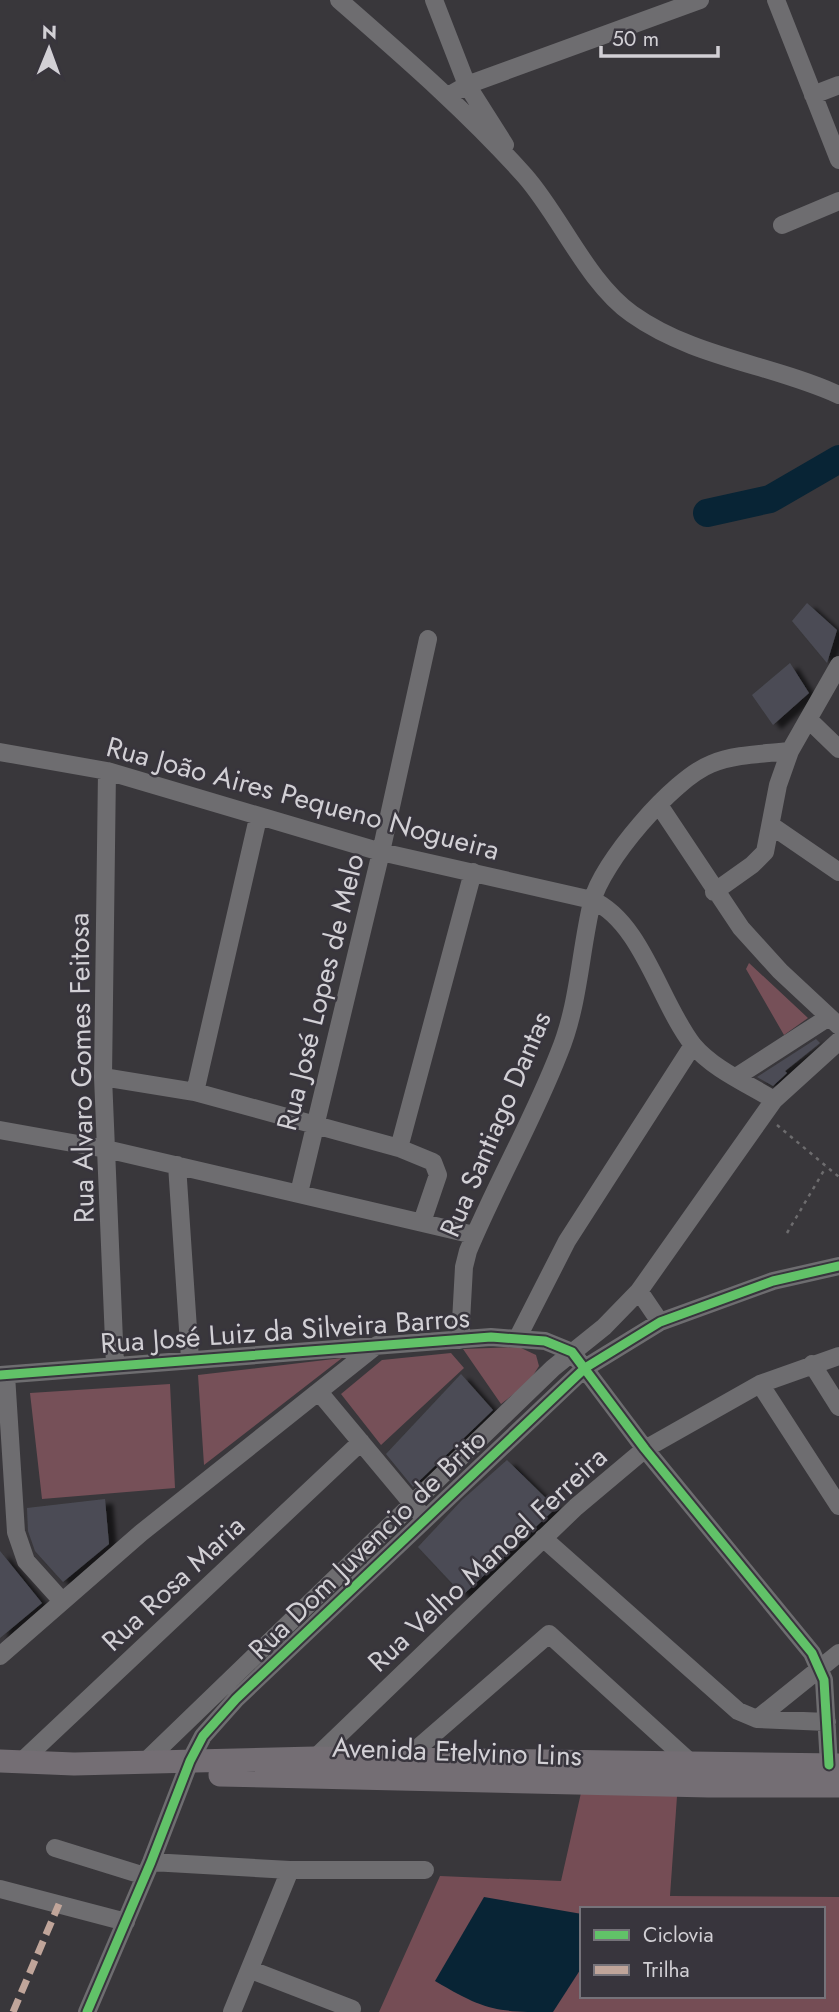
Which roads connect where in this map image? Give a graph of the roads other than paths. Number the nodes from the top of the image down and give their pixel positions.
1 (339, 0) edge
2 (434, 0) edge
3 (700, 0) edge
4 (776, 0) edge
5 (467, 85) junction
6 (839, 85) edge
7 (814, 95) junction
8 (448, 96) junction
9 (839, 160) edge
10 (526, 177) junction
11 (839, 201) edge
12 (782, 225) dead end
13 (839, 395) edge
14 (428, 639) dead end
15 (839, 665) edge
16 (809, 720) junction
17 (839, 749) edge
18 (790, 751) junction
19 (0, 752) edge
20 (107, 771) junction
21 (659, 804) junction
22 (258, 818) junction
23 (772, 826) junction
24 (381, 852) junction
25 (473, 872) junction
26 (839, 872) edge
27 (714, 891) junction
28 (592, 900) junction
29 (834, 1022) edge
30 (839, 1041) edge
31 (693, 1045) junction
32 (103, 1077) junction
33 (736, 1077) junction
34 (195, 1092) junction
35 (769, 1107) junction
36 (314, 1124) junction
37 (0, 1130) edge
38 (399, 1148) junction
39 (106, 1149) junction
40 (177, 1165) junction
41 (299, 1193) junction
42 (422, 1222) junction
43 (474, 1235) junction
44 (839, 1266) edge
45 (639, 1291) junction
46 (660, 1322) junction
47 (518, 1337) junction
48 (460, 1339) junction
49 (377, 1345) junction
50 (572, 1352) junction
51 (839, 1356) edge
52 (190, 1359) junction
53 (114, 1364) junction
54 (812, 1364) junction
55 (585, 1367) junction
56 (3, 1375) edge
57 (760, 1384) junction
58 (319, 1392) junction
59 (839, 1407) edge
60 (361, 1442) junction
61 (645, 1449) junction
62 (412, 1504) junction
63 (839, 1506) edge
64 (426, 1520) junction
65 (543, 1538) junction
66 (62, 1601) junction
67 (839, 1653) edge
68 (0, 1656) edge
69 (820, 1666) junction
70 (757, 1719) junction
71 (827, 1722) junction
72 (146, 1760) junction
73 (404, 1760) junction
74 (11, 1761) edge
75 (691, 1763) junction
76 (74, 1764) junction
77 (834, 1765) edge
78 (312, 1767) junction
79 (187, 1768) junction
80 (611, 1773) junction
81 (839, 1786) edge
82 (55, 1848) dead end
83 (148, 1869) junction
84 (290, 1870) junction
85 (425, 1870) dead end
86 (0, 1889) edge
87 (125, 1922) junction
88 (251, 1970) junction
89 (352, 2008) dead end
90 (87, 2012) edge
91 (232, 2012) edge

1 - 8 street
2 - 5 street
3 - 5 street
4 - 7 street
5 - 8 street
5 - 10 street
6 - 7 street
7 - 9 street
8 - 10 street
10 - 13 street
11 - 12 street
14 - 24 street, Rua José Lopes de Melo
15 - 16 street
16 - 17 street
16 - 18 street
18 - 21 street, Rua Santiago Dantas
18 - 23 street
19 - 20 street, Rua João Aires Pequeno Nogueira
20 - 22 street, Rua João Aires Pequeno Nogueira
20 - 32 street, Rua Alvaro Gomes Feitosa
21 - 27 street
21 - 28 street, Rua Santiago Dantas
22 - 24 street, Rua João Aires Pequeno Nogueira
22 - 34 street
23 - 26 street
23 - 27 street
24 - 25 street, Rua João Aires Pequeno Nogueira
24 - 36 street, Rua José Lopes de Melo
25 - 28 street, Rua João Aires Pequeno Nogueira
25 - 38 street
27 - 29 street
28 - 31 street
28 - 43 street, Rua Santiago Dantas
29 - 33 street
30 - 35 street, Rua Dom Juvencio de Brito
31 - 33 street
31 - 47 street
32 - 34 street
32 - 39 street, Rua Alvaro Gomes Feitosa
33 - 35 street
34 - 36 street
35 - 45 street, Rua Dom Juvencio de Brito
36 - 38 street
36 - 41 street, Rua José Lopes de Melo
37 - 39 street
38 - 42 street
39 - 40 street
39 - 53 street, Rua Alvaro Gomes Feitosa
40 - 41 street
40 - 52 street
41 - 42 street
42 - 43 street
43 - 48 street, Rua Santiago Dantas
44 - 46 street, Rua Dom Juvencio de Brito
45 - 46 street
45 - 50 street, Rua Dom Juvencio de Brito
46 - 55 street, Rua Dom Juvencio de Brito
47 - 48 street, Rua José Luiz da Silveira Barros
47 - 50 street, Rua José Luiz da Silveira Barros
48 - 49 street, Rua José Luiz da Silveira Barros
49 - 52 street, Rua José Luiz da Silveira Barros
49 - 58 street
50 - 55 street
50 - 62 street, Rua Dom Juvencio de Brito
51 - 54 street, Rua Velho Manoel Ferreira
52 - 53 street, Rua José Luiz da Silveira Barros
53 - 56 street, Rua José Luiz da Silveira Barros
54 - 57 street, Rua Velho Manoel Ferreira
54 - 59 street
55 - 61 street
55 - 64 street, Rua Dom Juvencio de Brito
56 - 66 street
57 - 61 street, Rua Velho Manoel Ferreira
57 - 63 street
58 - 60 street
58 - 66 street
60 - 62 street
60 - 74 street, Rua Rosa Maria
61 - 65 street, Rua Velho Manoel Ferreira
61 - 69 street
62 - 64 street
62 - 72 street, Rua Dom Juvencio de Brito
64 - 79 street, Rua Dom Juvencio de Brito
65 - 70 street
65 - 78 street, Rua Velho Manoel Ferreira
66 - 68 street
67 - 69 street
69 - 70 street
69 - 71 street
70 - 71 street
71 - 77 street
72 - 76 main road, Avenida Etelvino Lins
72 - 79 main road, Avenida Etelvino Lins
73 - 75 street
73 - 78 main road, Avenida Etelvino Lins
73 - 80 main road, Avenida Etelvino Lins
74 - 76 main road, Avenida Etelvino Lins
75 - 77 main road, Avenida Etelvino Lins
75 - 80 main road, Avenida Etelvino Lins
76 - 79 main road, Avenida Etelvino Lins
78 - 79 main road, Avenida Etelvino Lins
78 - 80 main road, Avenida Etelvino Lins
79 - 83 street, Rua Dom Juvencio de Brito
80 - 81 main road, Avenida Etelvino Lins
82 - 83 street
83 - 84 street
83 - 87 street, Rua Dom Juvencio de Brito
84 - 85 street
84 - 88 street
86 - 87 street
87 - 90 street, Rua Dom Juvencio de Brito
88 - 89 street
88 - 91 street

